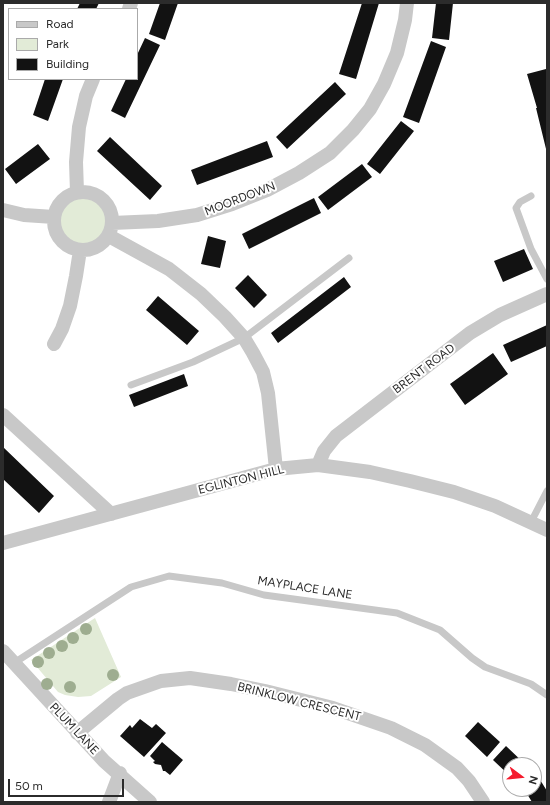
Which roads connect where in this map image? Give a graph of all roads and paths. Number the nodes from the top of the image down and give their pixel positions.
1 (408, 3) edge
2 (93, 80) edge
3 (77, 192) junction
4 (531, 196) dead end
5 (3, 210) edge
6 (54, 217) junction
7 (110, 230) junction
8 (80, 250) junction
9 (349, 258) dead end
10 (547, 279) edge
11 (547, 294) edge
12 (244, 338) junction
13 (54, 344) dead end
14 (131, 385) dead end
15 (3, 415) edge
16 (318, 465) junction
17 (276, 469) junction
18 (547, 491) edge
19 (111, 514) junction
20 (531, 522) junction
21 (547, 530) edge
22 (3, 543) edge
23 (3, 651) edge
24 (14, 663) junction
25 (547, 695) edge
26 (78, 733) junction
27 (120, 773) junction
28 (109, 802) edge
29 (150, 802) edge
30 (483, 802) edge

1 - 7 street, MOORDOWN
2 - 3 street
3 - 6 street
3 - 7 street
4 - 10 lane
5 - 6 street
6 - 8 street
7 - 8 street
7 - 12 street
8 - 13 street
9 - 12 lane
11 - 16 street, BRENT ROAD
12 - 14 lane
12 - 17 street
15 - 19 street
16 - 17 street, EGLINTON HILL
16 - 20 street, EGLINTON HILL
17 - 19 street, EGLINTON HILL
18 - 20 lane
19 - 22 street, EGLINTON HILL
20 - 21 street, EGLINTON HILL
23 - 24 street, PLUM LANE
24 - 25 lane, MAYPLACE LANE
24 - 26 street, PLUM LANE
26 - 27 street, PLUM LANE
26 - 30 street, BRINKLOW CRESCENT
27 - 28 street
27 - 29 street, PLUM LANE

